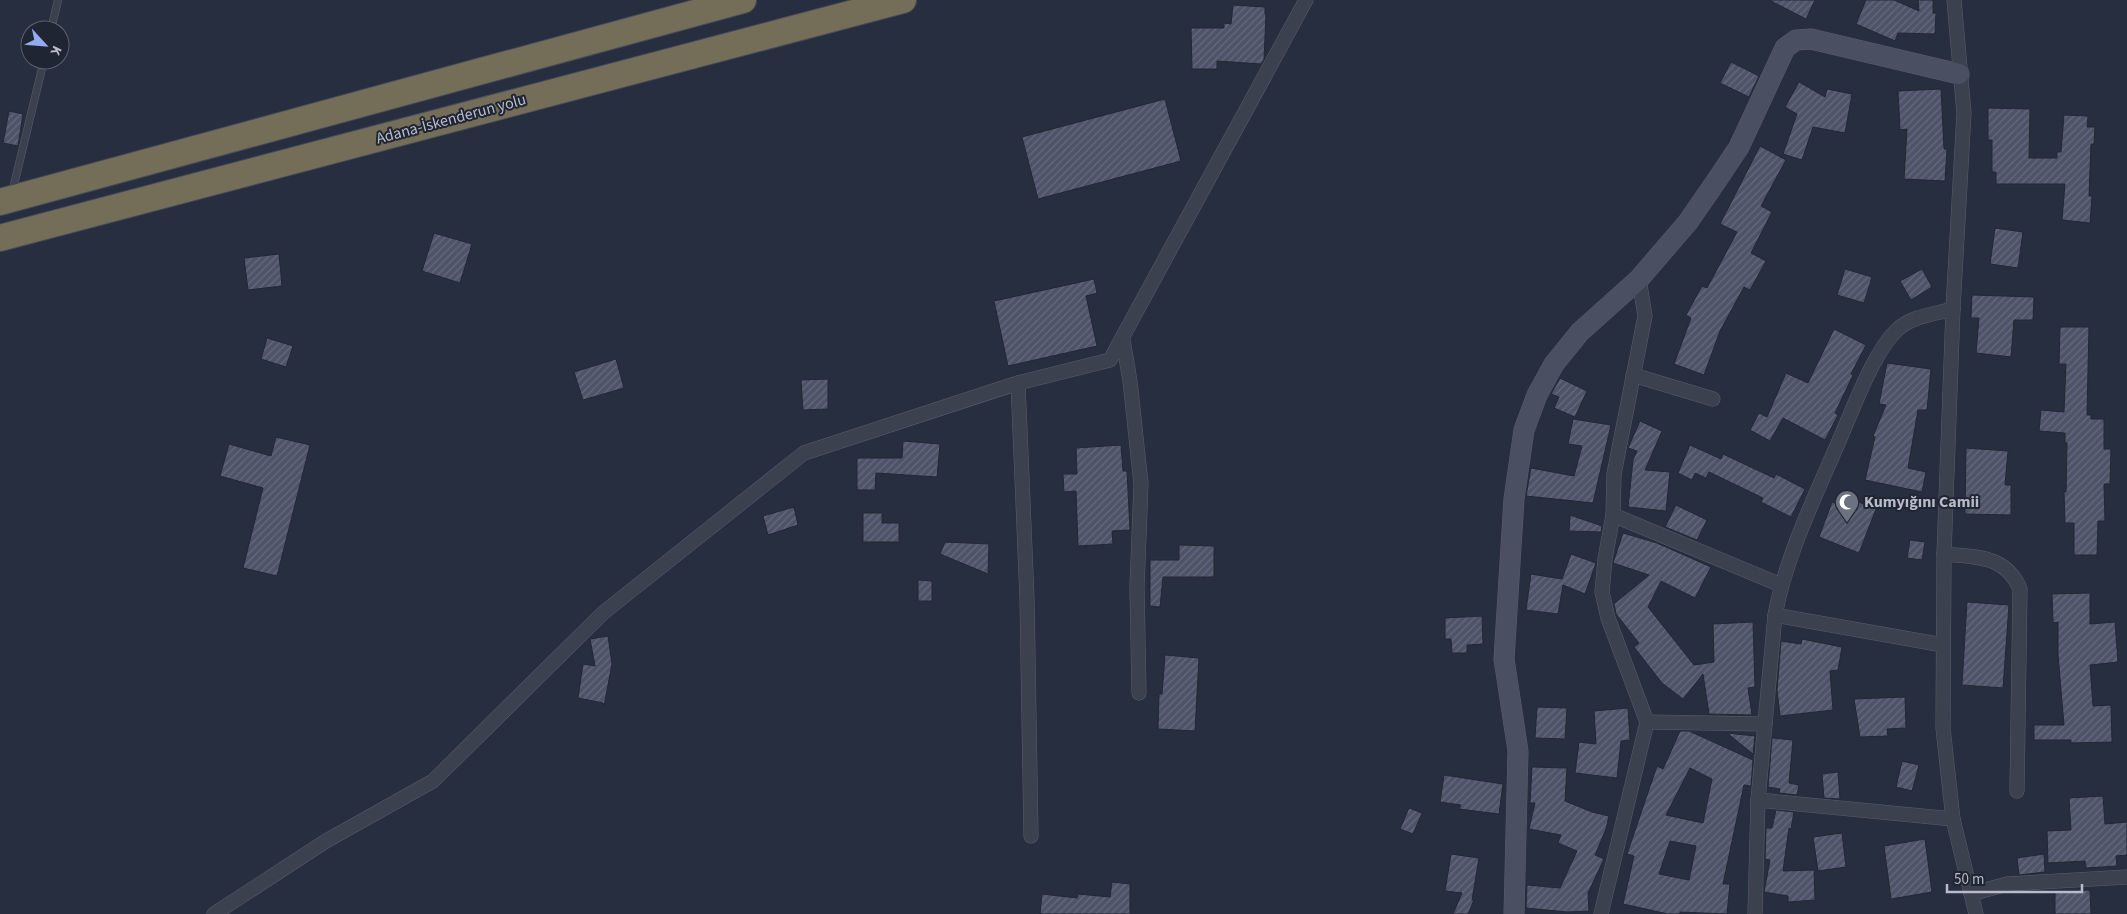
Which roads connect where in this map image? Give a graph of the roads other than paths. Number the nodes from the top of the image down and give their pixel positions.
1 (58, 0) edge
2 (743, 0) edge
3 (903, 0) edge
4 (1306, 0) edge
5 (1954, 0) edge
6 (53, 20) edge
7 (41, 70) edge
8 (1959, 74) junction
9 (6, 200) edge
10 (0, 238) edge
11 (1639, 279) junction
12 (1953, 309) junction
13 (1123, 340) junction
14 (1633, 375) junction
15 (1018, 383) junction
16 (1713, 399) dead end
17 (1613, 514) junction
18 (1944, 554) junction
19 (1781, 585) junction
20 (1775, 615) junction
21 (1943, 645) junction
22 (1139, 694) dead end
23 (1647, 722) junction
24 (1765, 724) junction
25 (2017, 791) dead end
26 (1758, 800) junction
27 (1953, 818) junction
28 (1031, 836) dead end
29 (2127, 877) edge
30 (1971, 894) junction
31 (214, 914) edge
32 (1514, 914) edge
33 (1601, 914) edge
34 (1755, 914) edge
35 (1976, 914) edge

1 - 6 lane
2 - 9 highway
3 - 10 highway, Adana-İskenderun yolu
4 - 13 street
5 - 8 street
7 - 9 lane
8 - 11 street
8 - 12 street
11 - 14 street
11 - 32 street
12 - 18 street
12 - 19 street
13 - 15 street
13 - 22 street
14 - 16 street
14 - 17 street
15 - 28 street
15 - 31 street
17 - 19 street
17 - 23 street
18 - 21 street
18 - 25 street
19 - 20 street
20 - 21 street
20 - 24 street
21 - 27 street
23 - 24 street
23 - 33 street
24 - 26 street
26 - 27 street
26 - 34 street
27 - 30 street
29 - 30 street
30 - 35 street

